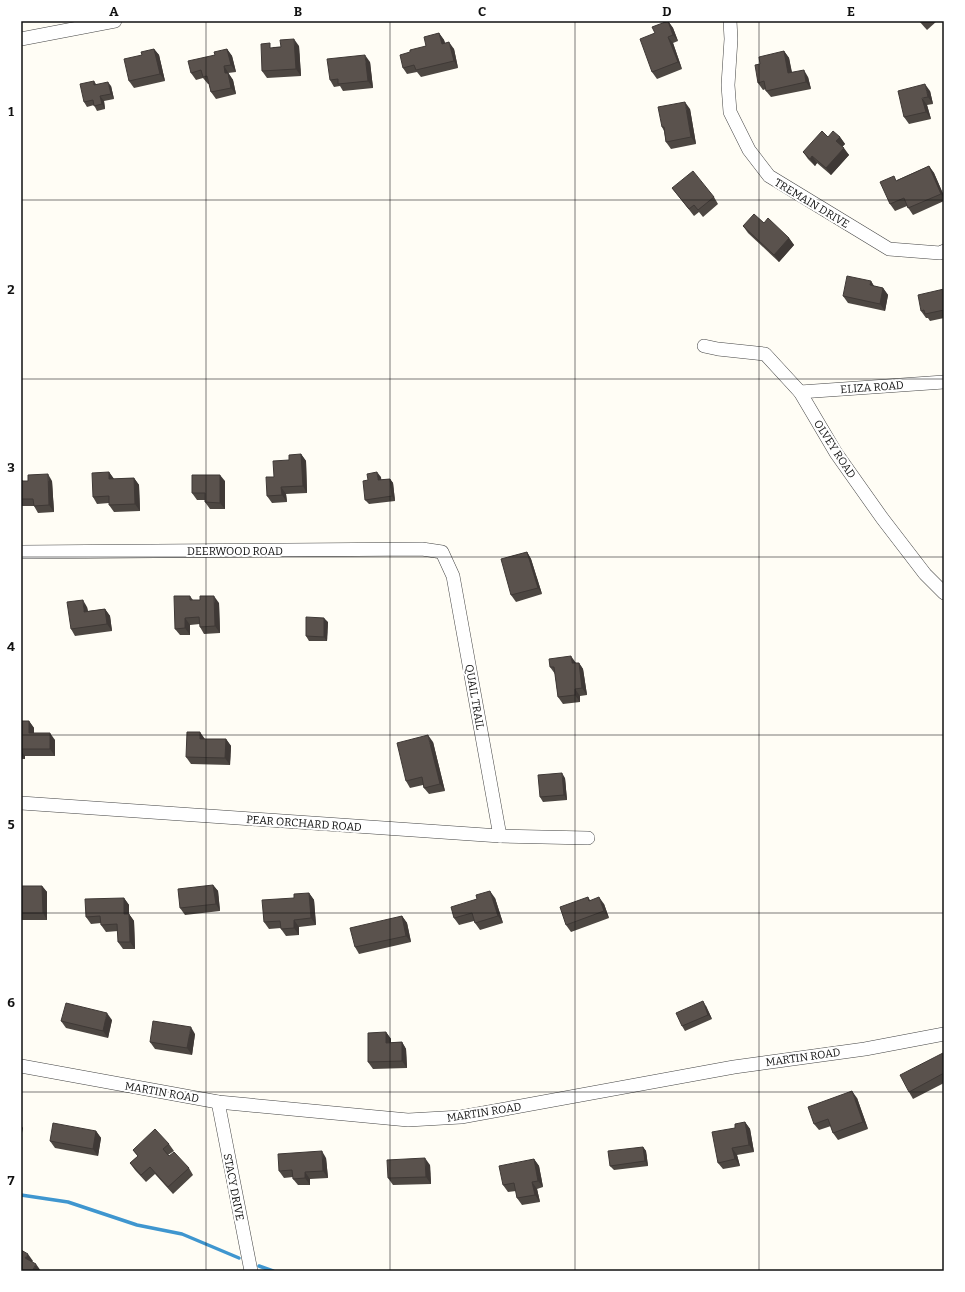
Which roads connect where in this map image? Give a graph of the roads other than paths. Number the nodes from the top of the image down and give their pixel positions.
1 (115, 21) edge
2 (730, 21) edge
3 (63, 26) edge
4 (21, 39) edge
5 (944, 251) edge
6 (704, 346) dead end
7 (944, 382) edge
8 (800, 392) junction
9 (21, 552) edge
10 (445, 558) joint
11 (944, 593) edge
12 (21, 803) edge
13 (500, 836) junction
14 (588, 838) dead end
15 (944, 1034) edge
16 (21, 1066) edge
17 (218, 1102) junction
18 (251, 1271) edge

1 - 3 street
2 - 5 street, TREMAIN DRIVE
3 - 4 street
6 - 8 street, OLVEY ROAD
7 - 8 street, ELIZA ROAD
8 - 11 street, OLVEY ROAD
9 - 10 street, DEERWOOD ROAD
10 - 13 street, QUAIL TRAIL
12 - 13 street, PEAR ORCHARD ROAD
13 - 14 street, PEAR ORCHARD ROAD
15 - 17 street, MARTIN ROAD
16 - 17 street, MARTIN ROAD
17 - 18 street, STACY DRIVE

